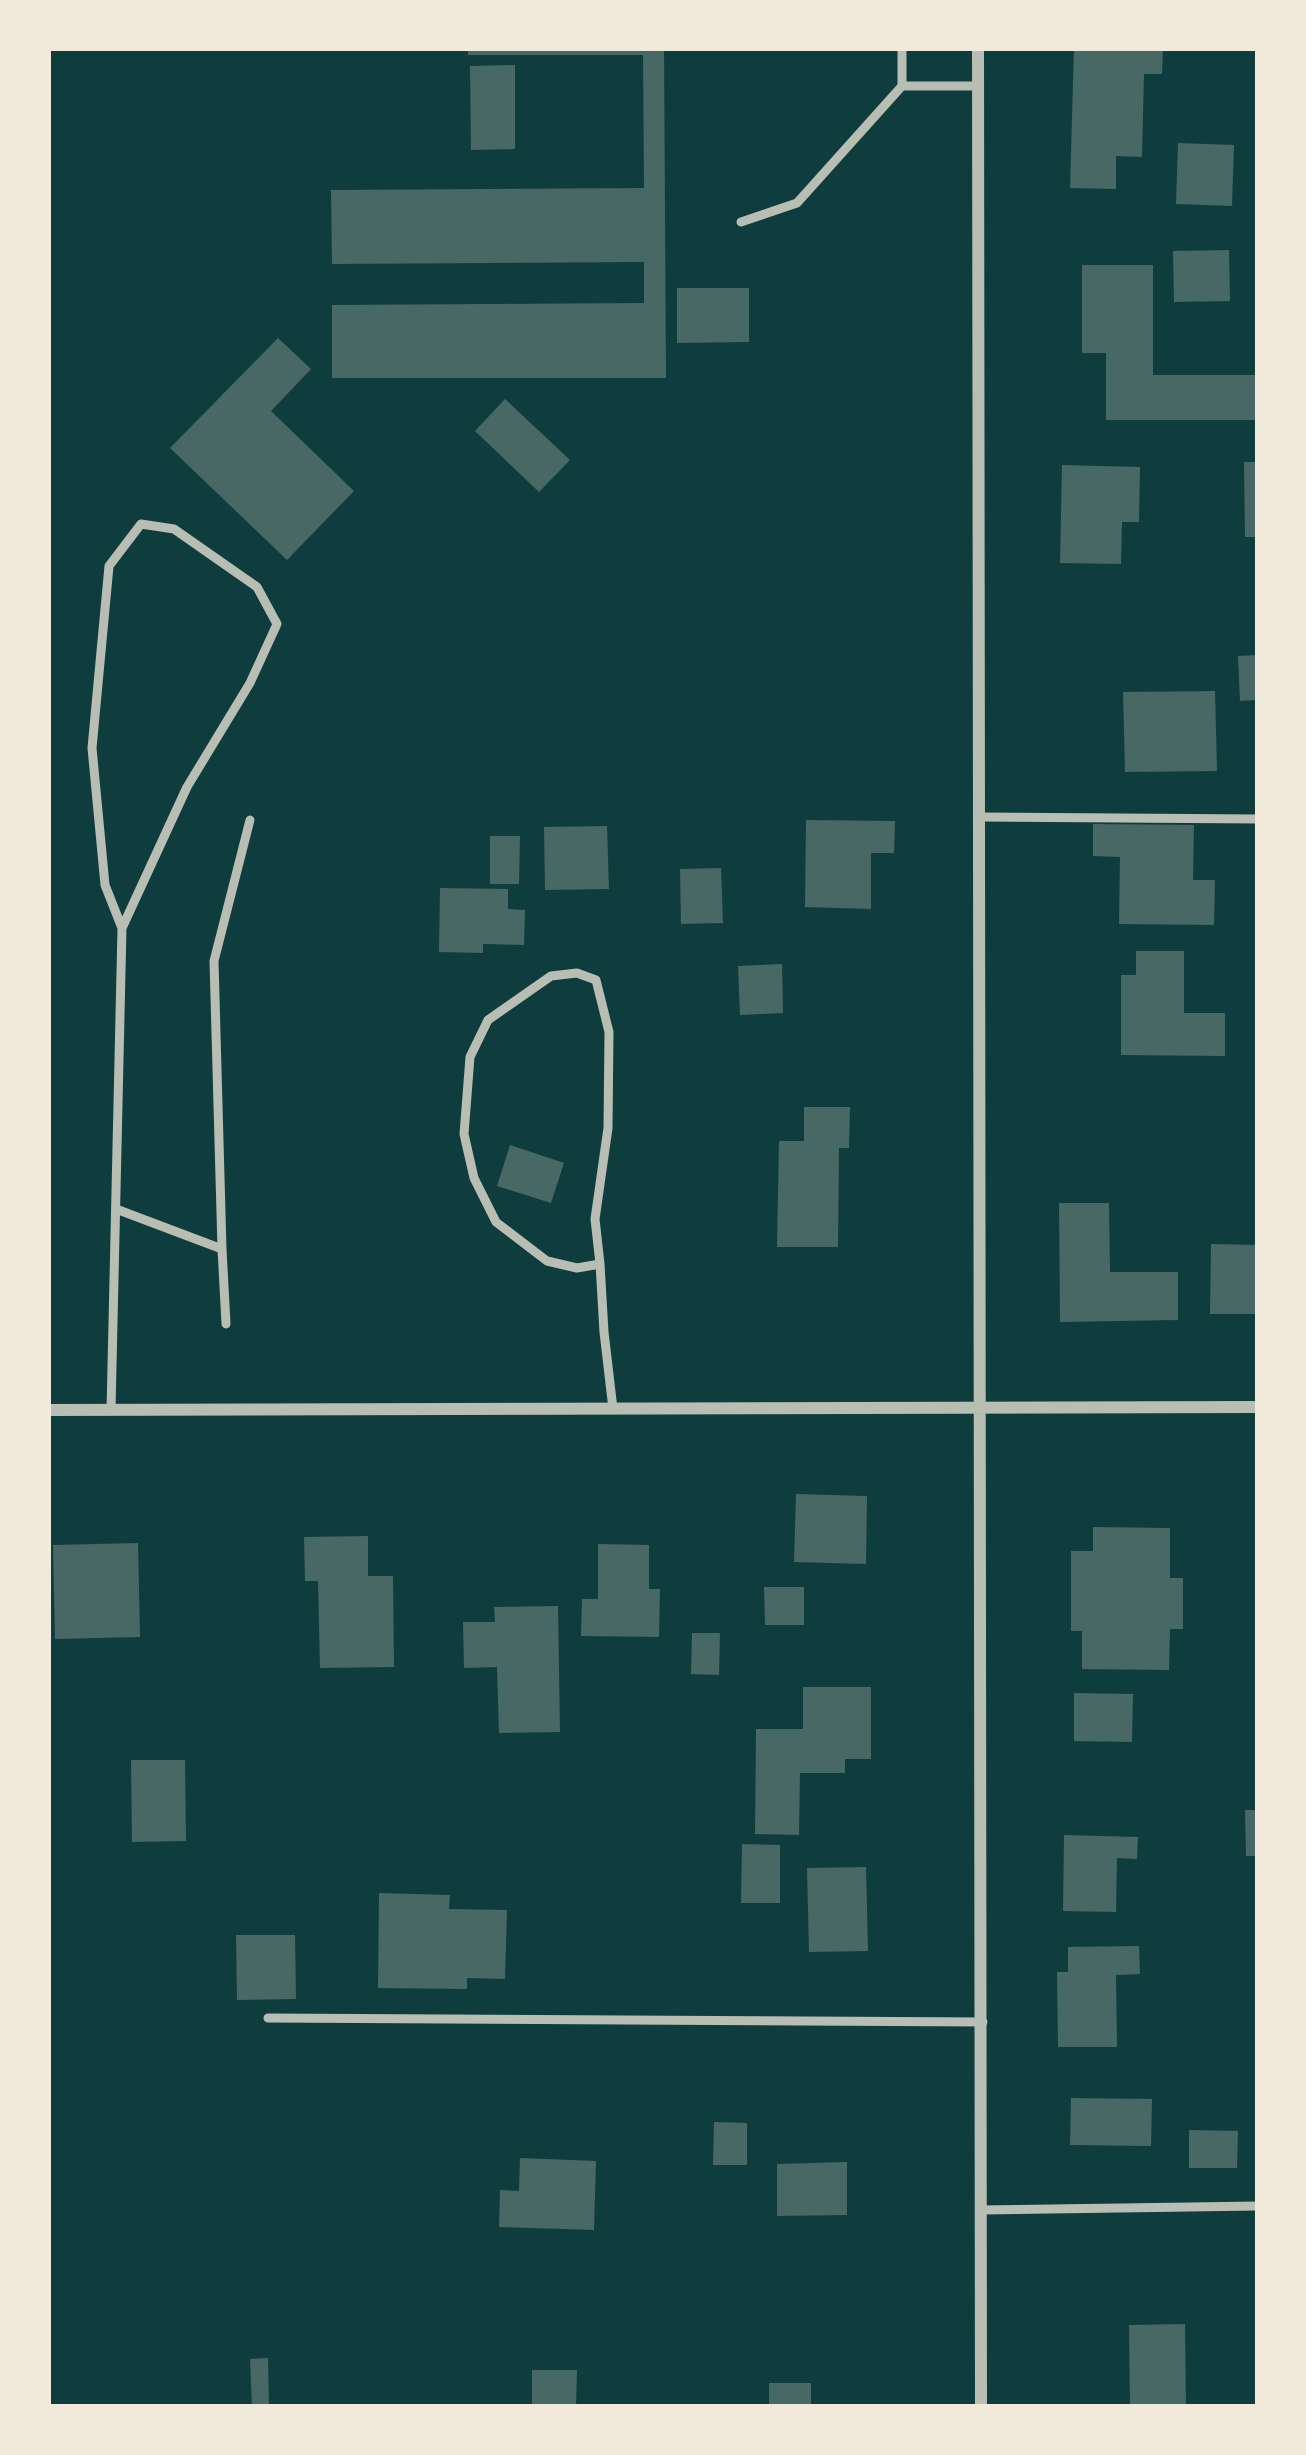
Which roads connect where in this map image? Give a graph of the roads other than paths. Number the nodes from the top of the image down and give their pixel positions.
1 (902, 48) edge
2 (978, 48) edge
3 (902, 86) junction
4 (979, 86) junction
5 (741, 222) dead end
6 (981, 817) junction
7 (1258, 819) edge
8 (250, 820) dead end
9 (122, 928) junction
10 (116, 1209) junction
11 (223, 1249) junction
12 (600, 1264) junction
13 (226, 1324) dead end
14 (984, 1408) junction
15 (1258, 1408) edge
16 (613, 1409) junction
17 (48, 1410) edge
18 (111, 1410) junction
19 (268, 2018) dead end
20 (982, 2022) junction
21 (1258, 2206) edge
22 (982, 2210) junction
23 (981, 2407) edge

1 - 3 lane
2 - 4 street
3 - 4 lane
3 - 5 lane
4 - 6 street
6 - 7 lane
6 - 14 street
8 - 11 lane
9 - 9 lane
9 - 10 lane
10 - 11 lane
10 - 18 lane
11 - 13 lane
12 - 12 lane
12 - 16 lane
14 - 15 street
14 - 16 street
14 - 20 street
16 - 18 street
17 - 18 street
19 - 20 lane
20 - 22 street
21 - 22 lane
22 - 23 street

